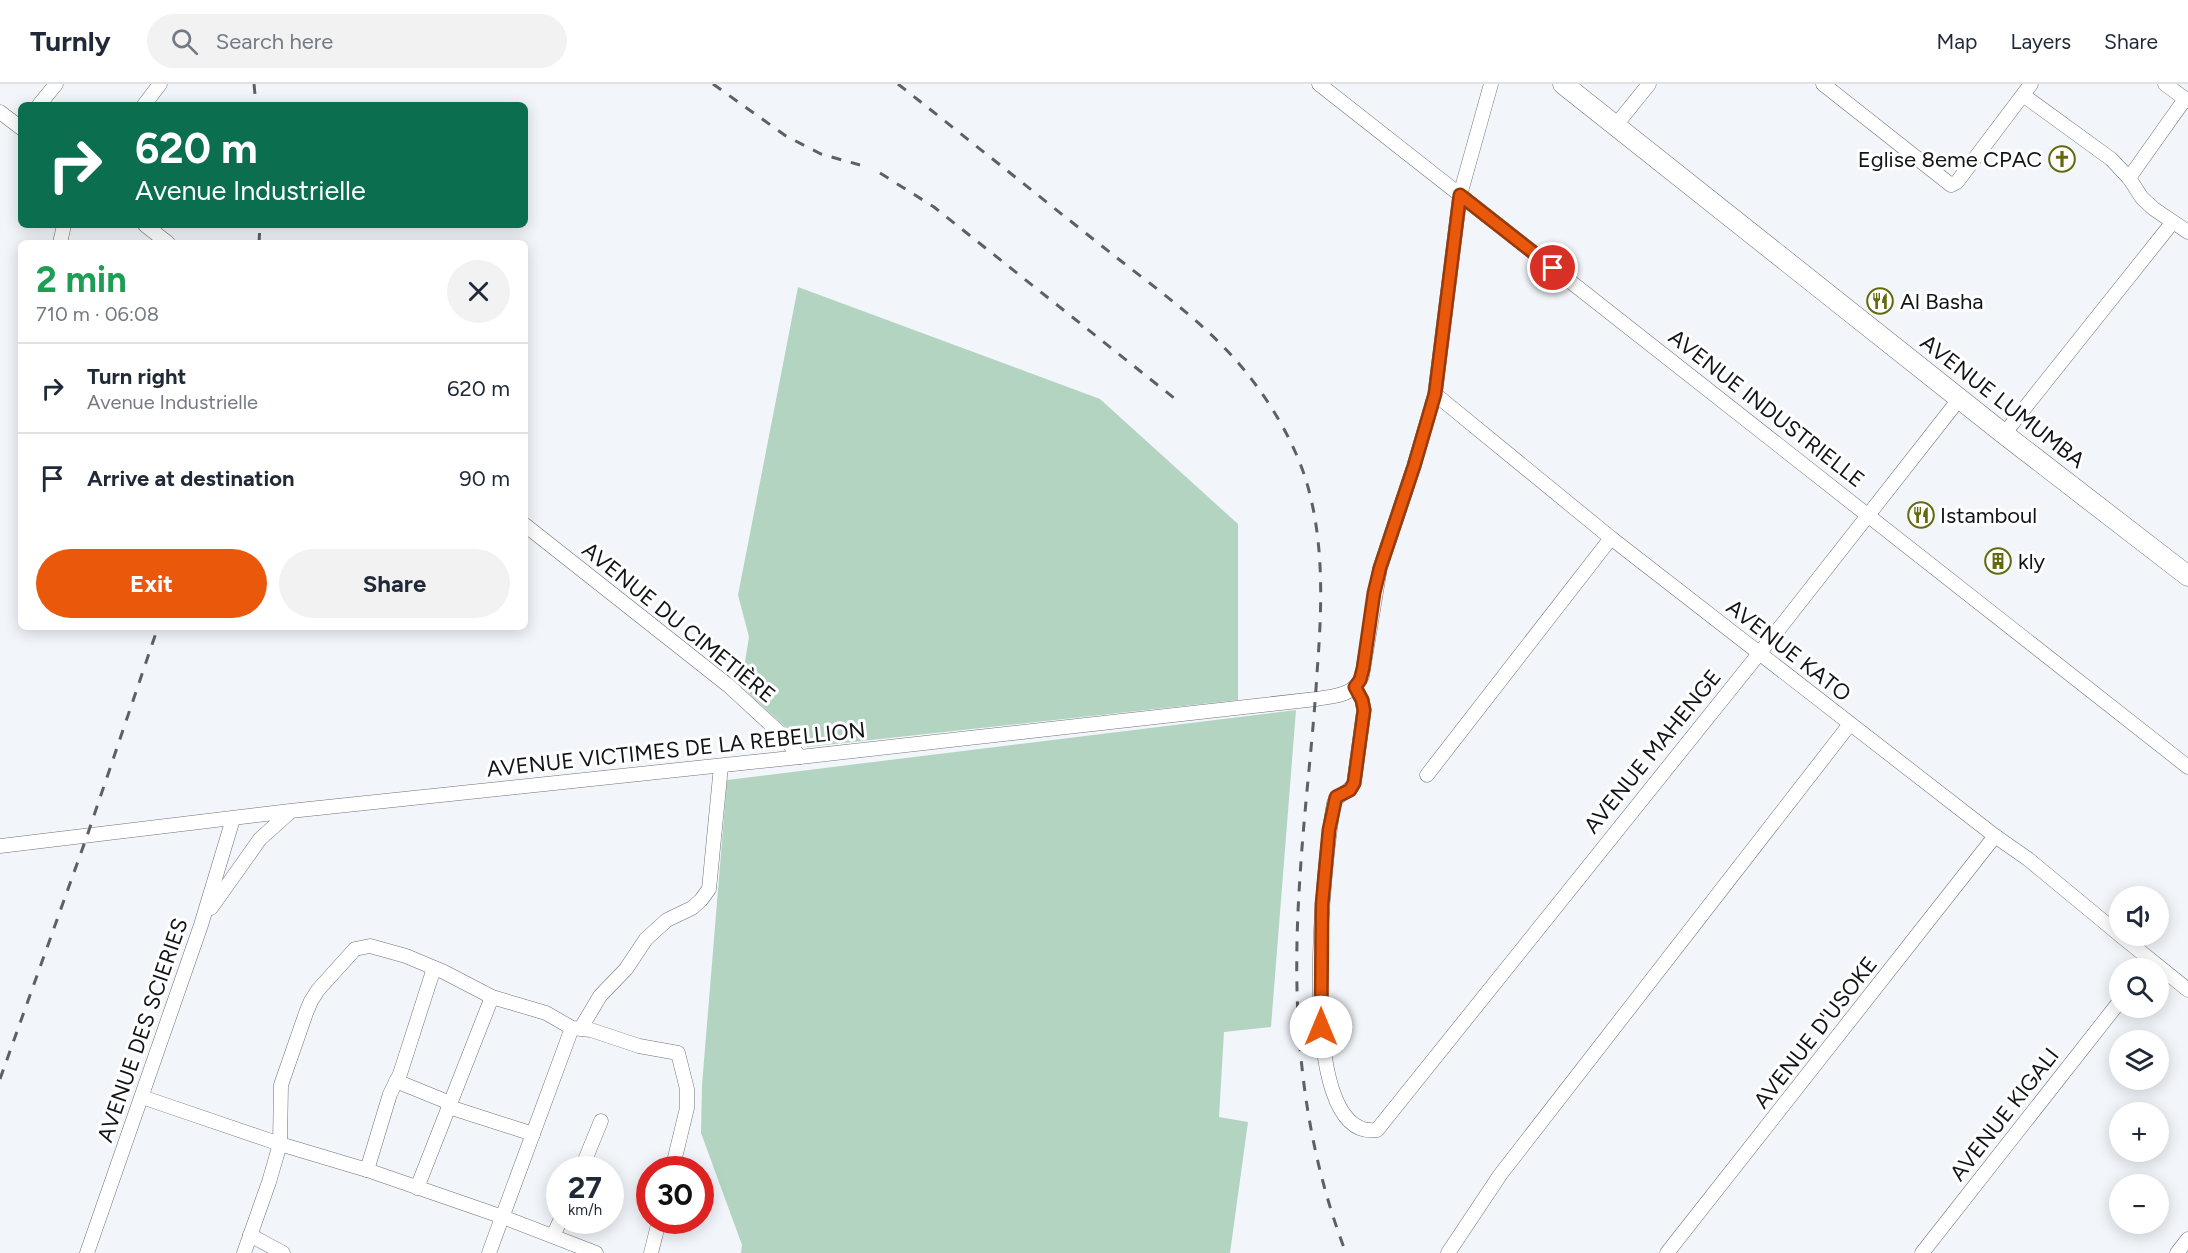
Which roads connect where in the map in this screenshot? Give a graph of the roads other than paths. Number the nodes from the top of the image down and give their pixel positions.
1 (56, 84) edge
2 (160, 84) edge
3 (1319, 84) edge
4 (1491, 84) edge
5 (1563, 84) edge
6 (1649, 84) edge
7 (1823, 84) edge
8 (2165, 84) edge
9 (2027, 89) edge
10 (2187, 100) edge
11 (41, 102) edge
12 (146, 102) edge
13 (0, 112) edge
14 (1616, 125) junction
15 (18, 126) edge
16 (2129, 178) junction
17 (1460, 195) junction
18 (2172, 223) junction
19 (149, 228) edge
20 (2188, 232) edge
21 (164, 240) edge
22 (1435, 394) junction
23 (1960, 398) junction
24 (2004, 434) junction
25 (1869, 515) junction
26 (528, 527) edge
27 (1611, 538) junction
28 (2188, 576) edge
29 (1758, 653) junction
30 (1355, 687) junction
31 (1850, 724) junction
32 (800, 757) junction
33 (721, 766) junction
34 (2188, 767) edge
35 (1427, 775) dead end
36 (290, 811) junction
37 (233, 819) junction
38 (1995, 836) junction
39 (0, 846) edge
40 (201, 925) junction
41 (2109, 926) edge
42 (2130, 946) edge
43 (2141, 958) edge
44 (435, 968) junction
45 (2169, 978) edge
46 (2188, 990) edge
47 (492, 997) junction
48 (2109, 1015) edge
49 (576, 1028) junction
50 (396, 1081) junction
51 (142, 1097) junction
52 (450, 1105) junction
53 (601, 1122) dead end
54 (533, 1134) junction
55 (280, 1144) junction
56 (587, 1156) edge
57 (675, 1156) edge
58 (367, 1170) junction
59 (417, 1188) junction
60 (503, 1217) junction
61 (656, 1234) edge
62 (250, 1235) junction
63 (553, 1236) joint
64 (2188, 1239) edge
65 (87, 1253) edge
66 (243, 1253) edge
67 (284, 1253) edge
68 (489, 1253) edge
69 (596, 1253) edge
70 (651, 1253) edge
71 (1448, 1253) edge
72 (1667, 1253) edge
73 (1922, 1253) edge
74 (2177, 1253) edge

1 - 11 street
2 - 12 street
3 - 17 street, AVENUE INDUSTRIELLE
4 - 17 street
5 - 14 highway, AVENUE LUMUMBA
6 - 14 street
7 - 9 street
8 - 10 street
9 - 16 street
10 - 16 street
13 - 15 street
14 - 23 highway, AVENUE LUMUMBA
16 - 18 street
17 - 22 street
17 - 25 street, AVENUE INDUSTRIELLE
18 - 20 street
18 - 24 street
19 - 21 street
22 - 27 street, AVENUE KATO
22 - 30 street
23 - 24 highway, AVENUE LUMUMBA
23 - 25 street, AVENUE MAHENGE
24 - 28 highway, AVENUE LUMUMBA
25 - 29 street, AVENUE MAHENGE
25 - 34 street, AVENUE INDUSTRIELLE
26 - 32 street, AVENUE DU CIMETIÈRE
27 - 29 street, AVENUE KATO
27 - 35 street
29 - 30 street, AVENUE MAHENGE
29 - 31 street, AVENUE KATO
30 - 32 street, AVENUE VICTIMES DE LA REBELLION
31 - 38 street, AVENUE KATO
31 - 71 street
32 - 33 street, AVENUE VICTIMES DE LA REBELLION
33 - 36 street, AVENUE VICTIMES DE LA REBELLION
33 - 49 street
36 - 37 street, AVENUE VICTIMES DE LA REBELLION
36 - 40 street
37 - 39 street, AVENUE VICTIMES DE LA REBELLION
37 - 40 street, AVENUE DES SCIERIES
38 - 41 street, AVENUE KATO
38 - 72 street, AVENUE D'USOKE
40 - 51 street, AVENUE DES SCIERIES
42 - 43 street, AVENUE KATO
44 - 47 street
44 - 50 street
44 - 55 street
45 - 46 street, AVENUE KATO
47 - 49 street
47 - 52 street
48 - 73 street, AVENUE KIGALI
49 - 54 street
49 - 57 street
50 - 52 street
50 - 58 street
51 - 55 street
51 - 65 street, AVENUE DES SCIERIES
52 - 54 street
52 - 59 street
53 - 56 street
54 - 60 street
55 - 58 street
55 - 62 street
58 - 59 street
59 - 60 street
60 - 63 street
60 - 68 street
61 - 70 street
62 - 66 street
62 - 67 street
63 - 69 street
64 - 74 street

